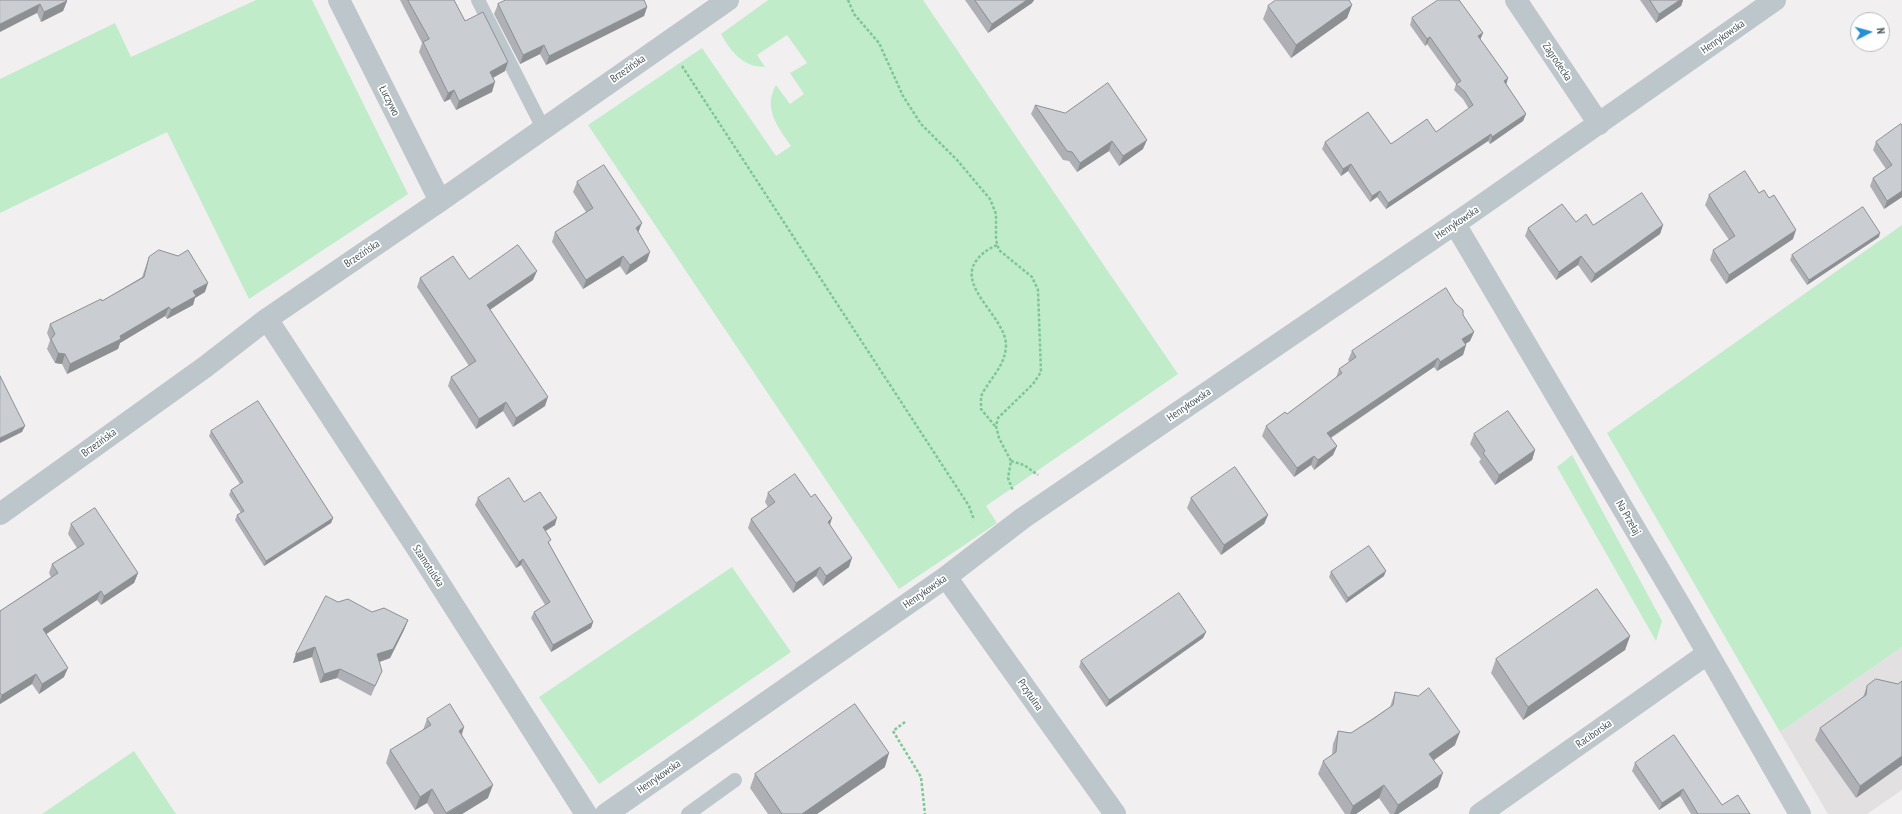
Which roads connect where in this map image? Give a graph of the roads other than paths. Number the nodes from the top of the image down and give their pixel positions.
1 (339, 0) edge
2 (478, 0) edge
3 (728, 0) edge
4 (1516, 0) edge
5 (1776, 0) edge
6 (1599, 124) junction
7 (543, 128) junction
8 (440, 201) junction
9 (1455, 224) junction
10 (267, 319) junction
11 (0, 514) edge
12 (946, 577) junction
13 (1707, 654) junction
14 (735, 780) dead end
15 (586, 814) edge
16 (606, 814) edge
17 (688, 814) edge
18 (1115, 814) edge
19 (1480, 814) edge
20 (1800, 814) edge

1 - 8 street, Łuczywo
2 - 7 lane
3 - 7 street, Brzezińska
4 - 6 street, Zagrodecka
5 - 6 street, Henrykowska
6 - 9 street, Henrykowska
7 - 8 street, Brzezińska
8 - 10 street, Brzezińska
9 - 12 street, Henrykowska
9 - 13 street, Na Przełaj
10 - 11 street, Brzezińska
10 - 15 street, Szamotulska
12 - 16 street, Henrykowska
12 - 18 street, Przytulna
13 - 19 street, Raciborska
13 - 20 street, Na Przełaj
14 - 17 lane

